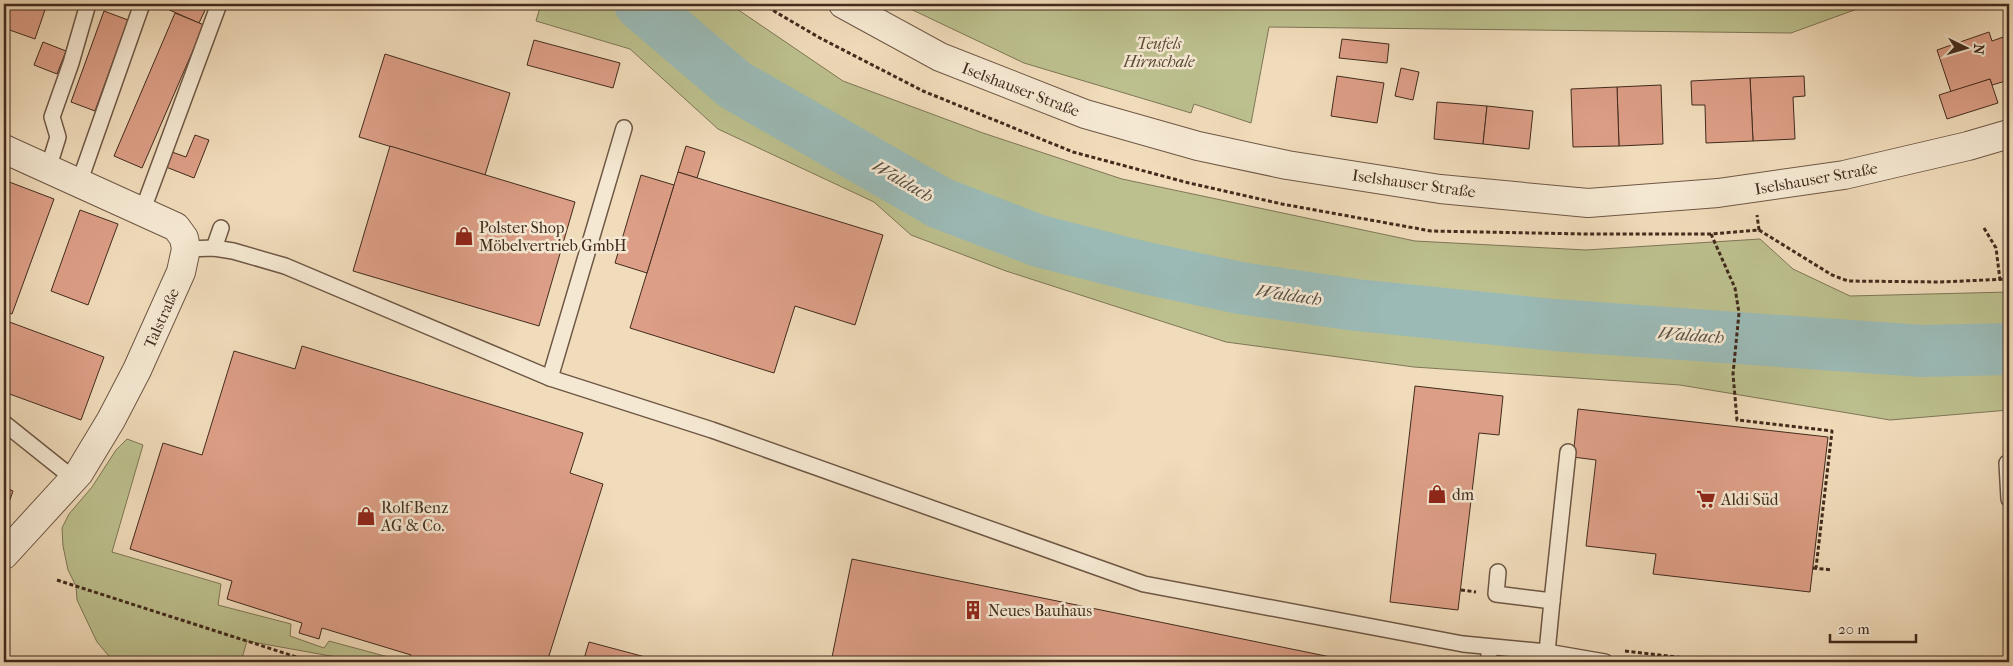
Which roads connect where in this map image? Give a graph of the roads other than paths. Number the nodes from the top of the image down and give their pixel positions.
1 (88, 4) edge
2 (142, 4) edge
3 (219, 4) edge
4 (843, 4) edge
5 (624, 128) dead end
6 (2009, 134) edge
7 (4, 149) edge
8 (48, 169) junction
9 (79, 183) junction
10 (142, 212) junction
11 (221, 228) dead end
12 (214, 248) junction
13 (186, 249) junction
14 (550, 378) junction
15 (4, 423) edge
16 (1568, 452) dead end
17 (2009, 463) edge
18 (74, 479) junction
19 (2009, 499) edge
20 (4, 555) edge
21 (1498, 572) dead end
22 (1552, 601) junction
23 (1490, 646) junction
24 (1546, 652) junction
25 (1488, 662) edge
26 (1606, 662) edge

1 - 8 lane
2 - 9 lane
3 - 10 lane
4 - 6 street, Iselshauser Straße
5 - 14 lane
7 - 8 street
8 - 9 street
9 - 10 street
10 - 13 street
11 - 12 lane
12 - 13 lane
12 - 14 lane
13 - 18 street, Talstraße
14 - 23 lane
15 - 18 lane
16 - 22 lane
17 - 19 lane
18 - 20 street, Talstraße
21 - 22 lane
22 - 24 lane
23 - 24 lane
23 - 25 lane
24 - 26 lane

